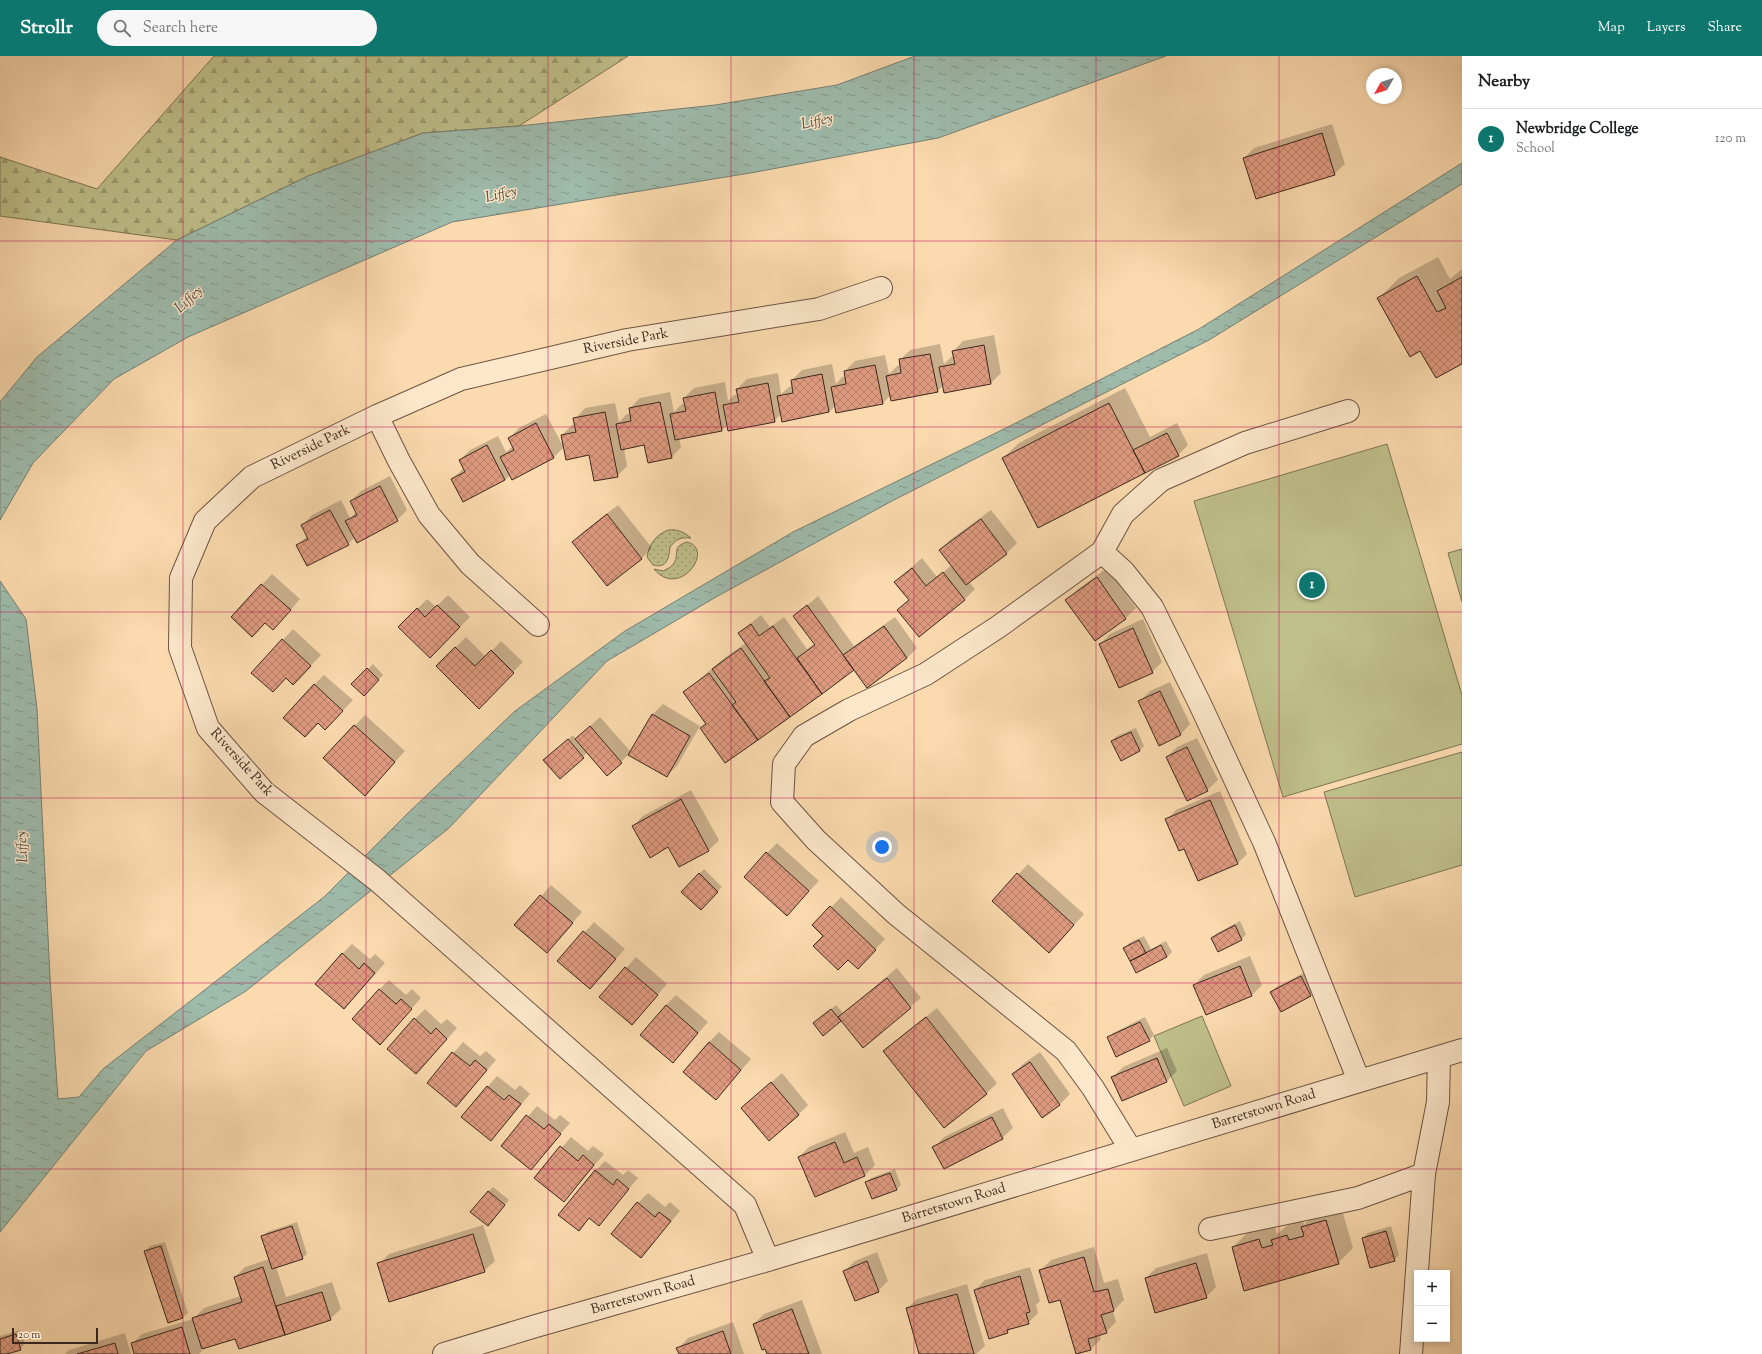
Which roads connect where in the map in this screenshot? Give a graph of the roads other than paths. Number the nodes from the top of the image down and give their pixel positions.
1 (881, 288) dead end
2 (1348, 411) dead end
3 (376, 416) junction
4 (1102, 552) junction
5 (538, 625) dead end
6 (1462, 1050) edge
7 (1439, 1057) junction
8 (1359, 1081) junction
9 (1130, 1150) junction
10 (1424, 1174) junction
11 (1210, 1229) dead end
12 (768, 1260) junction
13 (444, 1354) edge
14 (1411, 1354) edge

1 - 3 street, Riverside Park
2 - 4 street
3 - 5 street
3 - 12 street, Riverside Park
4 - 8 street
4 - 9 street
6 - 7 street, Barretstown Road
7 - 8 street, Barretstown Road
7 - 10 street
8 - 9 street, Barretstown Road
9 - 12 street, Barretstown Road
10 - 11 street
10 - 14 street
12 - 13 street, Barretstown Road

